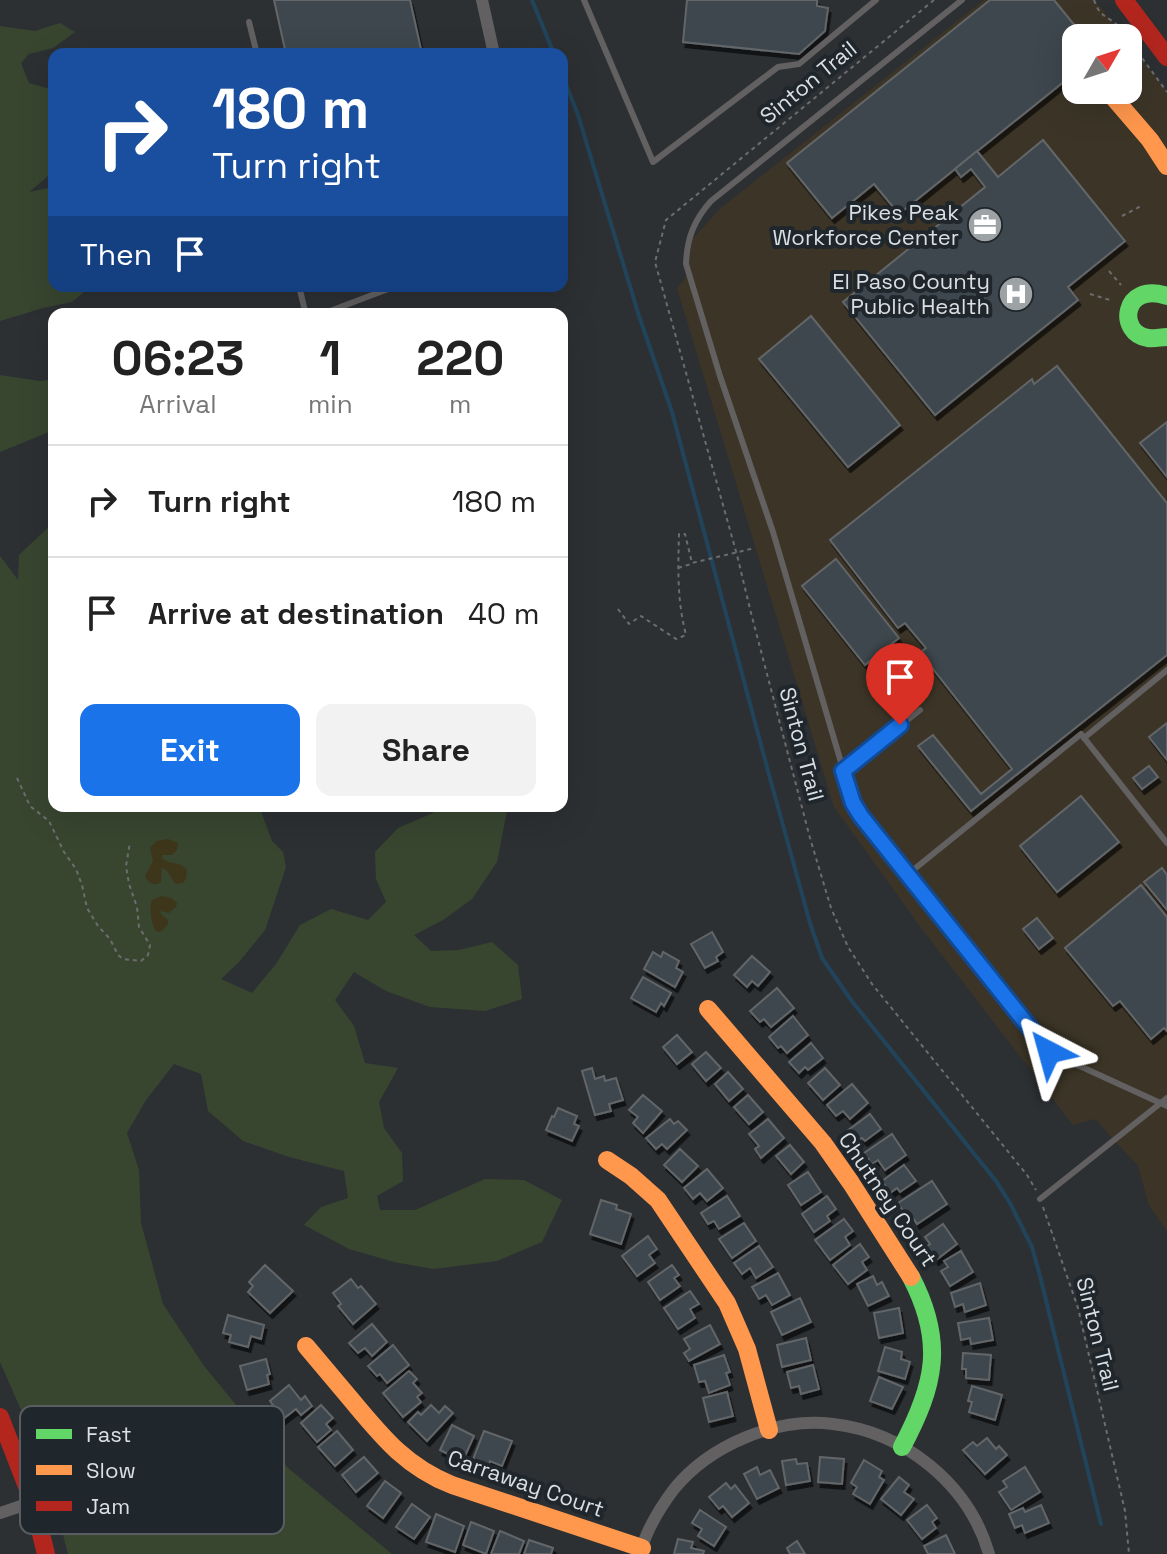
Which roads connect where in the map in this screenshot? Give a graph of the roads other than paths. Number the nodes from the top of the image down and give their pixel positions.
1 (482, 0) edge
2 (584, 0) edge
3 (876, 0) edge
4 (962, 0) edge
5 (1124, 0) edge
6 (249, 22) dead end
7 (256, 48) edge
8 (493, 48) edge
9 (1167, 57) edge
10 (1119, 104) edge
11 (1167, 166) edge
12 (380, 292) edge
13 (1167, 296) edge
14 (338, 308) edge
15 (1167, 337) edge
16 (1167, 670) edge
17 (920, 710) dead end
18 (1084, 738) junction
19 (843, 771) junction
20 (1167, 843) edge
21 (907, 875) junction
22 (708, 1009) dead end
23 (1167, 1098) edge
24 (1163, 1105) edge
25 (607, 1160) dead end
26 (1040, 1199) road end
27 (306, 1346) dead end
28 (0, 1417) edge
29 (769, 1430) junction
30 (902, 1447) junction
31 (20, 1469) edge
32 (20, 1506) edge
33 (0, 1513) edge
34 (41, 1534) edge
35 (641, 1551) edge
36 (46, 1554) edge
37 (989, 1554) edge

1 - 8 street
2 - 3 lane
4 - 19 lane
5 - 9 street
6 - 7 lane
10 - 11 street
12 - 14 lane
13 - 15 street
16 - 18 lane
17 - 19 lane
18 - 20 lane
18 - 21 lane
19 - 21 lane
21 - 24 lane
22 - 30 street, Chutney Court
23 - 24 lane
24 - 26 lane
25 - 29 street
27 - 35 street, Carraway Court
28 - 31 street
29 - 30 street
29 - 35 street
30 - 37 street
32 - 33 street
34 - 36 street

